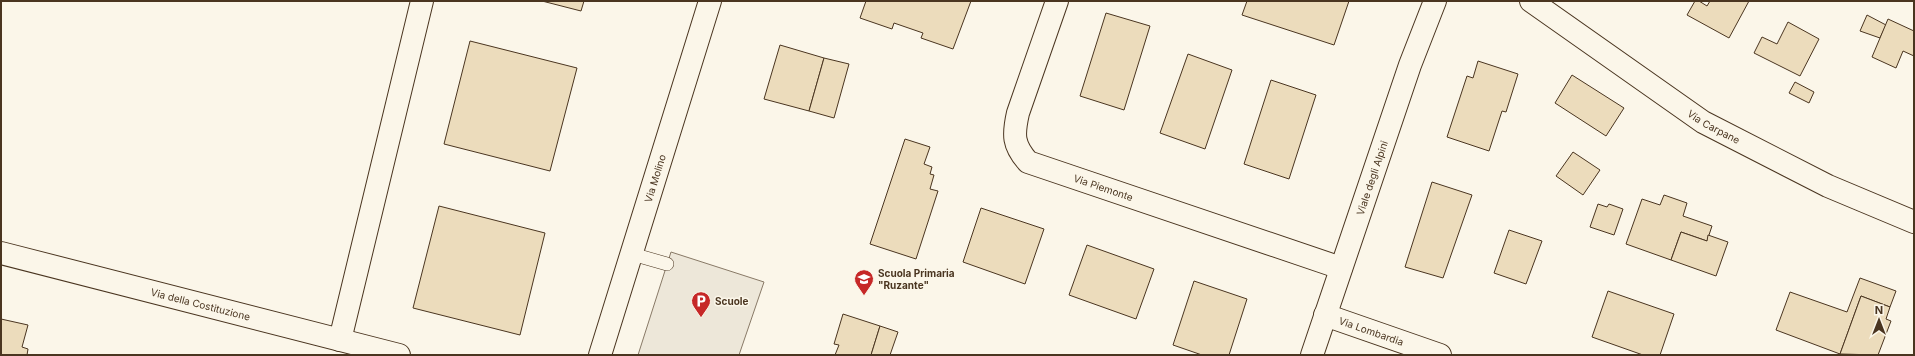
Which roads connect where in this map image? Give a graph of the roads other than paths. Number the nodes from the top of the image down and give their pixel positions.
1 (422, 1) edge
2 (710, 1) edge
3 (1057, 1) edge
4 (1435, 1) edge
5 (1532, 1) edge
6 (1914, 222) edge
7 (1, 253) edge
8 (632, 254) junction
9 (667, 264) dead end
10 (1342, 268) junction
11 (1325, 315) junction
12 (340, 340) junction
13 (400, 355) edge
14 (600, 355) edge
15 (1312, 355) edge
16 (1440, 355) edge

1 - 12 street
2 - 8 street, Via Molino
3 - 10 street, Via Piemonte
4 - 10 street, Viale degli Alpini
5 - 6 street, Via Carpane
7 - 12 street, Via della Costituzione
8 - 9 lane
8 - 14 street, Via Molino
10 - 11 street, Viale degli Alpini
11 - 15 street, Viale degli Alpini
11 - 16 street, Via Lombardia
12 - 13 street, Via della Costituzione

